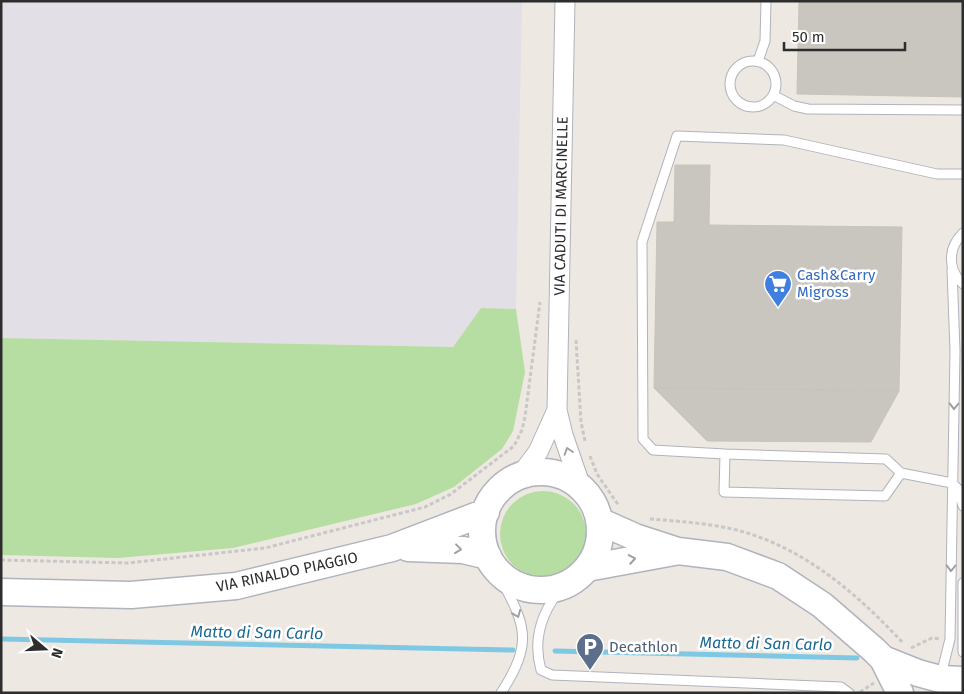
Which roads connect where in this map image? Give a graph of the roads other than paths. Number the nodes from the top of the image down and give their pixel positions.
1 (565, 1) edge
2 (766, 1) edge
3 (758, 61) junction
4 (773, 95) junction
5 (963, 110) edge
6 (963, 174) edge
7 (963, 233) edge
8 (952, 270) junction
9 (963, 284) edge
10 (557, 410) junction
11 (725, 454) junction
12 (901, 473) junction
13 (520, 476) junction
14 (952, 483) junction
15 (582, 490) junction
16 (963, 506) edge
17 (486, 512) junction
18 (599, 521) junction
19 (392, 548) junction
20 (678, 551) junction
21 (492, 563) junction
22 (587, 568) junction
23 (963, 583) edge
24 (564, 585) junction
25 (1, 592) edge
26 (963, 652) edge
27 (888, 677) edge
28 (941, 684) edge
29 (500, 693) edge
30 (849, 693) edge

1 - 10 street, VIA CADUTI DI MARCINELLE
2 - 3 lane
3 - 4 lane
3 - 4 lane
4 - 5 lane
6 - 11 lane
7 - 8 lane
8 - 9 lane
8 -> 14 lane
10 - 13 street, VIA CADUTI DI MARCINELLE
15 -> 10 street, VIA CADUTI DI MARCINELLE
11 - 12 lane
11 - 12 lane
12 - 14 lane
13 - 15 street, VIA RINALDO PIAGGIO
13 - 17 street, VIA RINALDO PIAGGIO
14 - 16 lane
14 -> 28 lane
15 - 18 street, VIA RINALDO PIAGGIO
17 - 19 street, VIA RINALDO PIAGGIO
17 - 21 street, VIA RINALDO PIAGGIO
18 - 20 street, VIA RINALDO PIAGGIO
18 - 22 street, VIA RINALDO PIAGGIO
19 -> 21 street, VIA RINALDO PIAGGIO
19 - 25 street, VIA RINALDO PIAGGIO
22 -> 20 street, VIA RINALDO PIAGGIO
20 - 27 street, VIA RINALDO PIAGGIO
21 - 24 street, VIA RINALDO PIAGGIO
21 -> 29 lane
22 - 24 street, VIA RINALDO PIAGGIO
23 - 26 lane
24 - 30 lane
27 - 28 street, VIA RINALDO PIAGGIO

